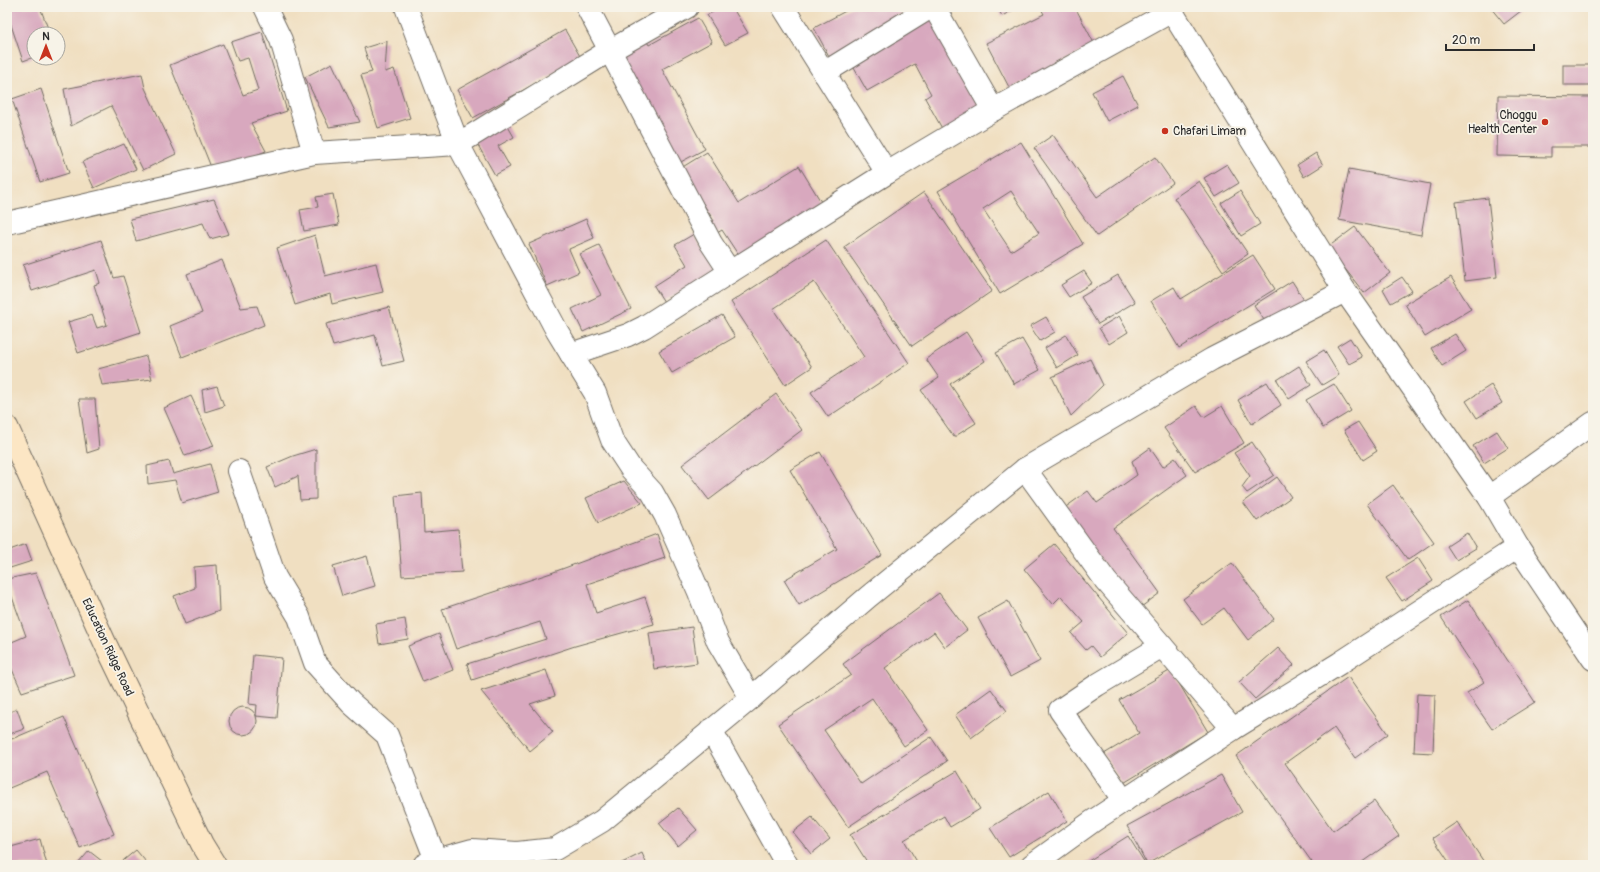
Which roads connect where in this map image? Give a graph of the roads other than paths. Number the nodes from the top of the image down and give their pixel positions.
1 (264, 7) edge
2 (406, 7) edge
3 (587, 7) edge
4 (687, 7) edge
5 (783, 7) edge
6 (933, 7) edge
7 (1171, 8) edge
8 (609, 51) junction
9 (824, 73) junction
10 (993, 110) junction
11 (458, 144) junction
12 (314, 153) junction
13 (887, 173) junction
14 (7, 223) edge
15 (730, 272) junction
16 (1345, 291) junction
17 (572, 354) junction
18 (1593, 423) edge
19 (7, 427) edge
20 (1025, 469) junction
21 (239, 471) dead end
22 (1489, 497) junction
23 (1518, 547) junction
24 (1162, 646) junction
25 (1593, 659) edge
26 (751, 698) junction
27 (1233, 729) junction
28 (711, 730) junction
29 (1124, 801) junction
30 (430, 862) edge
31 (215, 865) edge
32 (787, 865) edge
33 (1032, 865) edge

1 - 12 street
2 - 11 street
3 - 8 street
4 - 8 street
5 - 9 street
6 - 9 street
6 - 10 street
7 - 10 street
7 - 16 street
8 - 11 street
8 - 15 street
9 - 13 street
10 - 13 street
11 - 12 street
11 - 17 street
12 - 14 street
13 - 15 street
15 - 17 street
16 - 20 street
16 - 22 street
17 - 26 street
18 - 22 street
19 - 31 main road, Education Ridge Road
20 - 24 street
20 - 26 street
21 - 30 street
22 - 23 street
23 - 25 street
23 - 27 street
24 - 27 street
24 - 29 street
26 - 28 street
27 - 29 street
28 - 30 street
28 - 32 street
29 - 33 street

